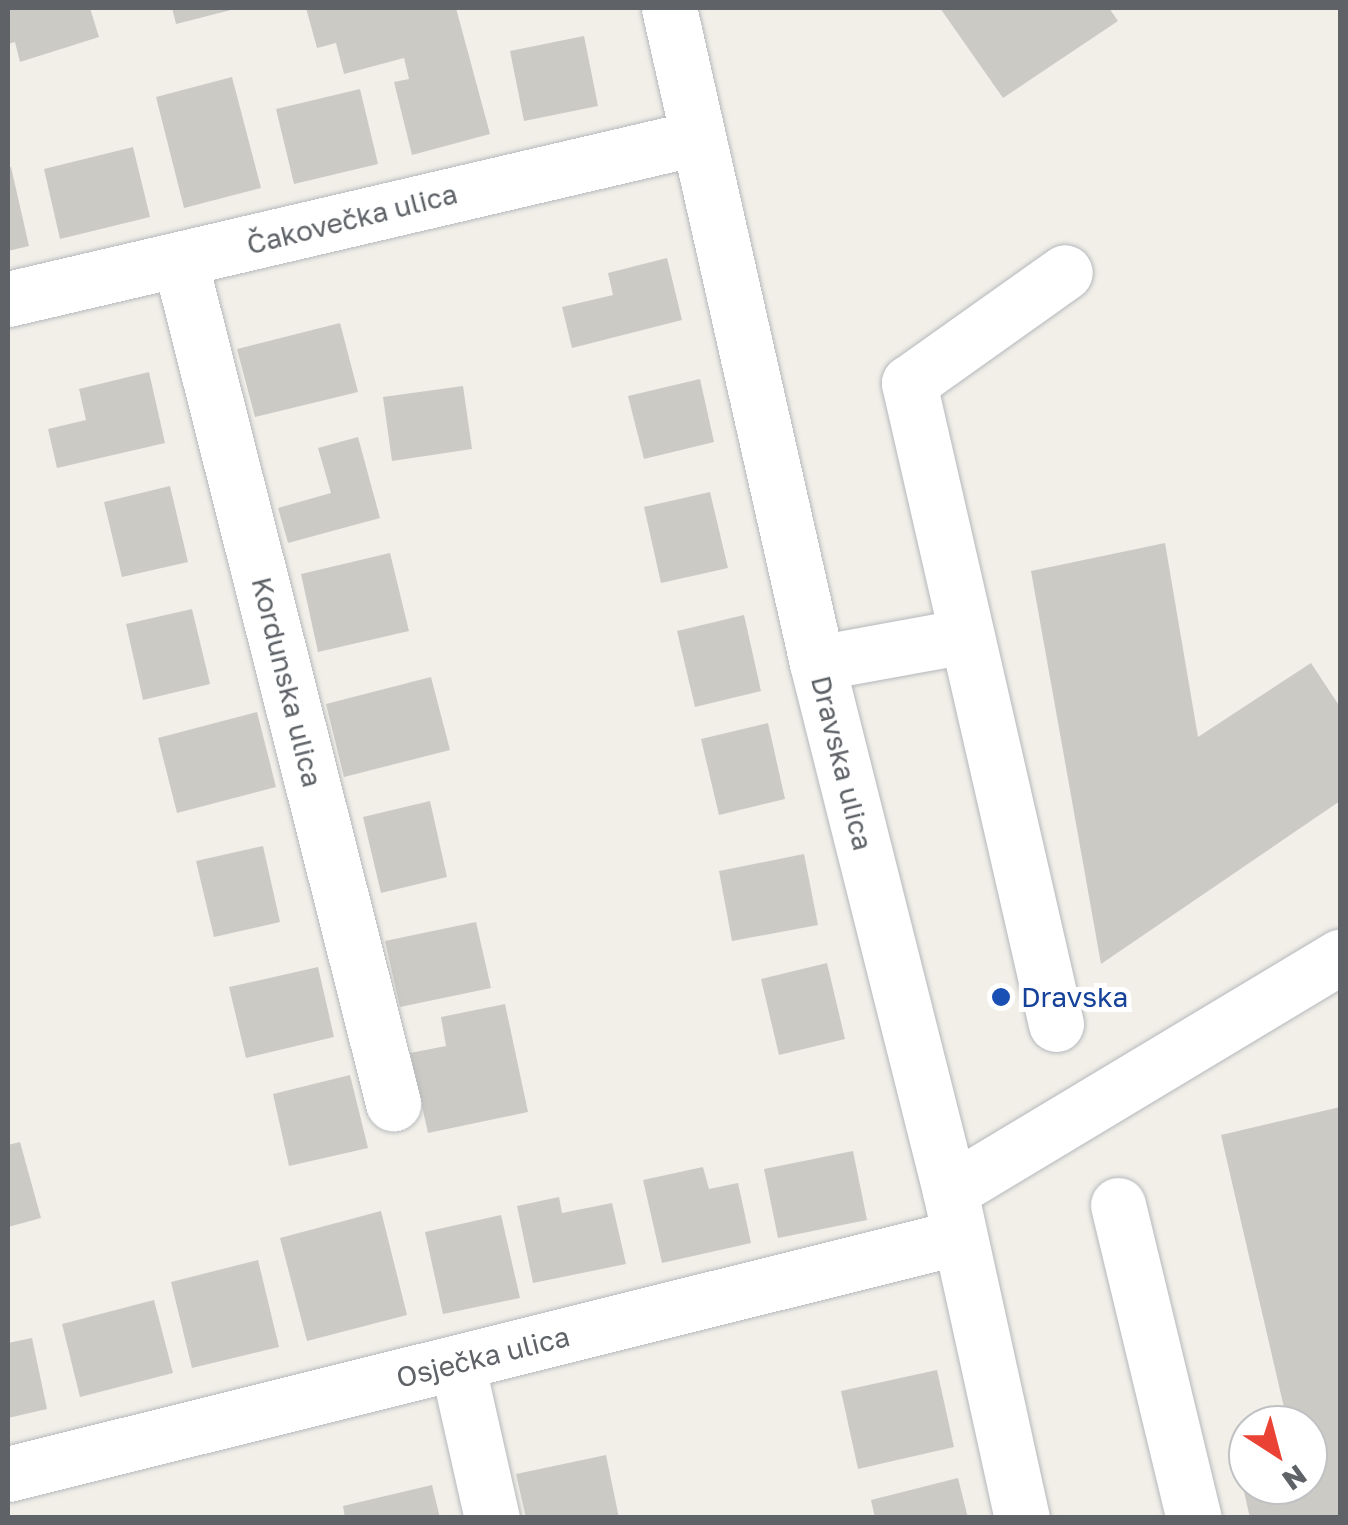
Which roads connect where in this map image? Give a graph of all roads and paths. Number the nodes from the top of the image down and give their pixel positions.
1 (670, 8) edge
2 (696, 138) junction
3 (180, 261) junction
4 (1065, 272) dead end
5 (8, 300) edge
6 (966, 636) junction
7 (817, 663) junction
8 (1340, 957) edge
9 (1056, 1024) dead end
10 (393, 1103) dead end
11 (1118, 1205) dead end
12 (954, 1214) junction
13 (457, 1364) junction
14 (8, 1474) edge
15 (492, 1518) edge
16 (1022, 1518) edge
17 (1194, 1518) edge

1 - 2 street, Dravska ulica
2 - 3 street, Čakovečka ulica
2 - 7 street, Dravska ulica
3 - 5 street, Čakovečka ulica
3 - 10 street, Kordunska ulica
4 - 6 street
6 - 7 street
6 - 9 street
7 - 12 street, Dravska ulica
8 - 12 street, Osječka ulica
11 - 17 street
12 - 13 street, Osječka ulica
12 - 16 street, Dravska ulica
13 - 14 street, Osječka ulica
13 - 15 street

